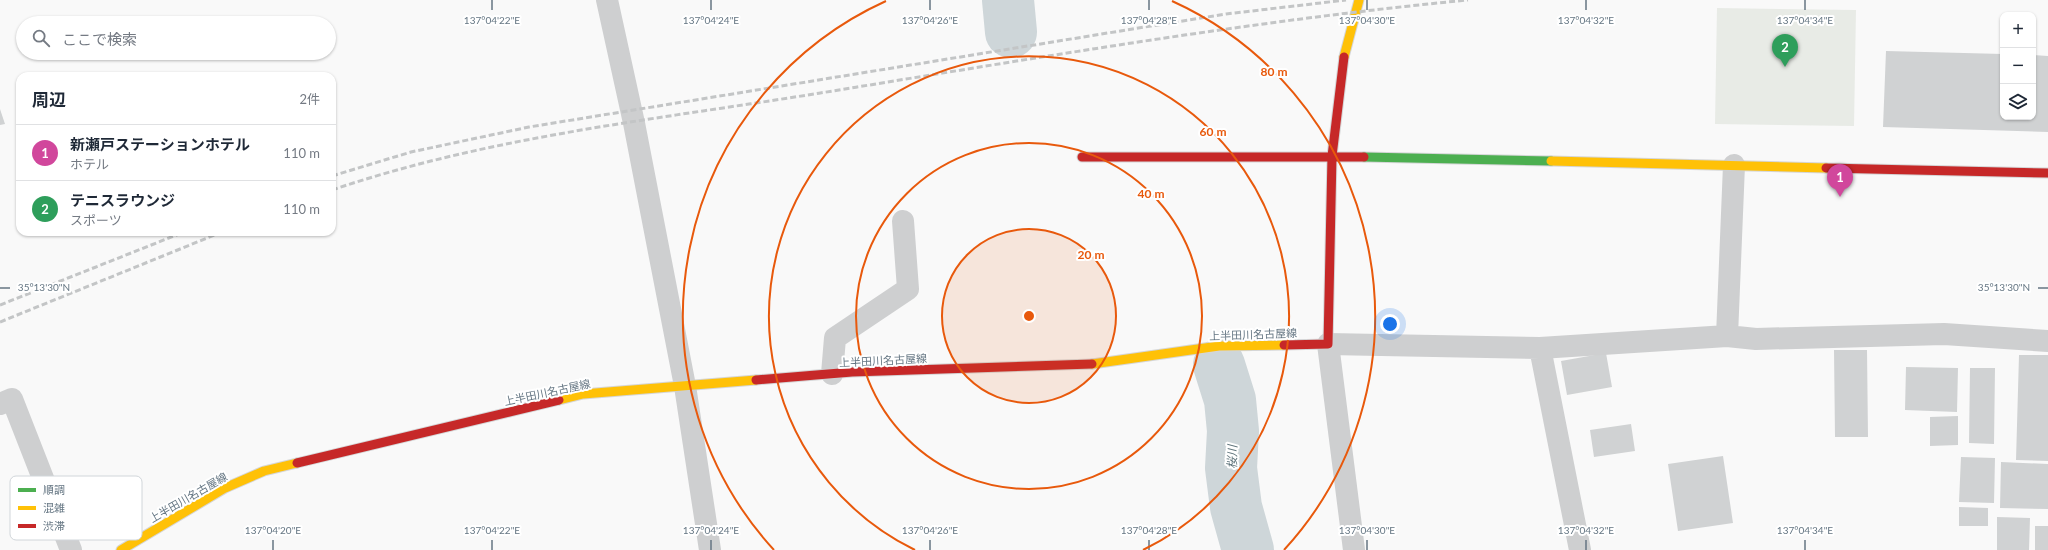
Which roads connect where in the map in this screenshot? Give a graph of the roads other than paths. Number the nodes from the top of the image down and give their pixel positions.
1 (607, 0) edge
2 (1358, 0) edge
3 (1332, 156) junction
4 (1082, 157) dead end
5 (1734, 165) junction
6 (2048, 173) edge
7 (903, 221) dead end
8 (1727, 336) junction
9 (2048, 340) edge
10 (1328, 344) junction
11 (1540, 348) junction
12 (832, 374) junction
13 (685, 386) junction
14 (0, 404) edge
15 (42, 476) edge
16 (142, 537) edge
17 (67, 540) edge
18 (138, 540) edge
19 (71, 550) edge
20 (121, 550) edge
21 (710, 550) edge
22 (1354, 550) edge
23 (1580, 550) edge

1 - 13 street
2 - 3 main road
3 - 4 main road
3 - 5 main road
3 - 10 main road
5 - 6 main road
5 - 8 street
7 - 12 street
8 - 9 street
8 - 11 street
10 - 11 street
10 - 12 main road, 上半田川名古屋線
10 - 22 street
11 - 23 street
12 - 13 main road, 上半田川名古屋線
13 - 16 main road, 上半田川名古屋線
13 - 21 street
14 - 15 street
17 - 19 street
18 - 20 main road, 上半田川名古屋線

